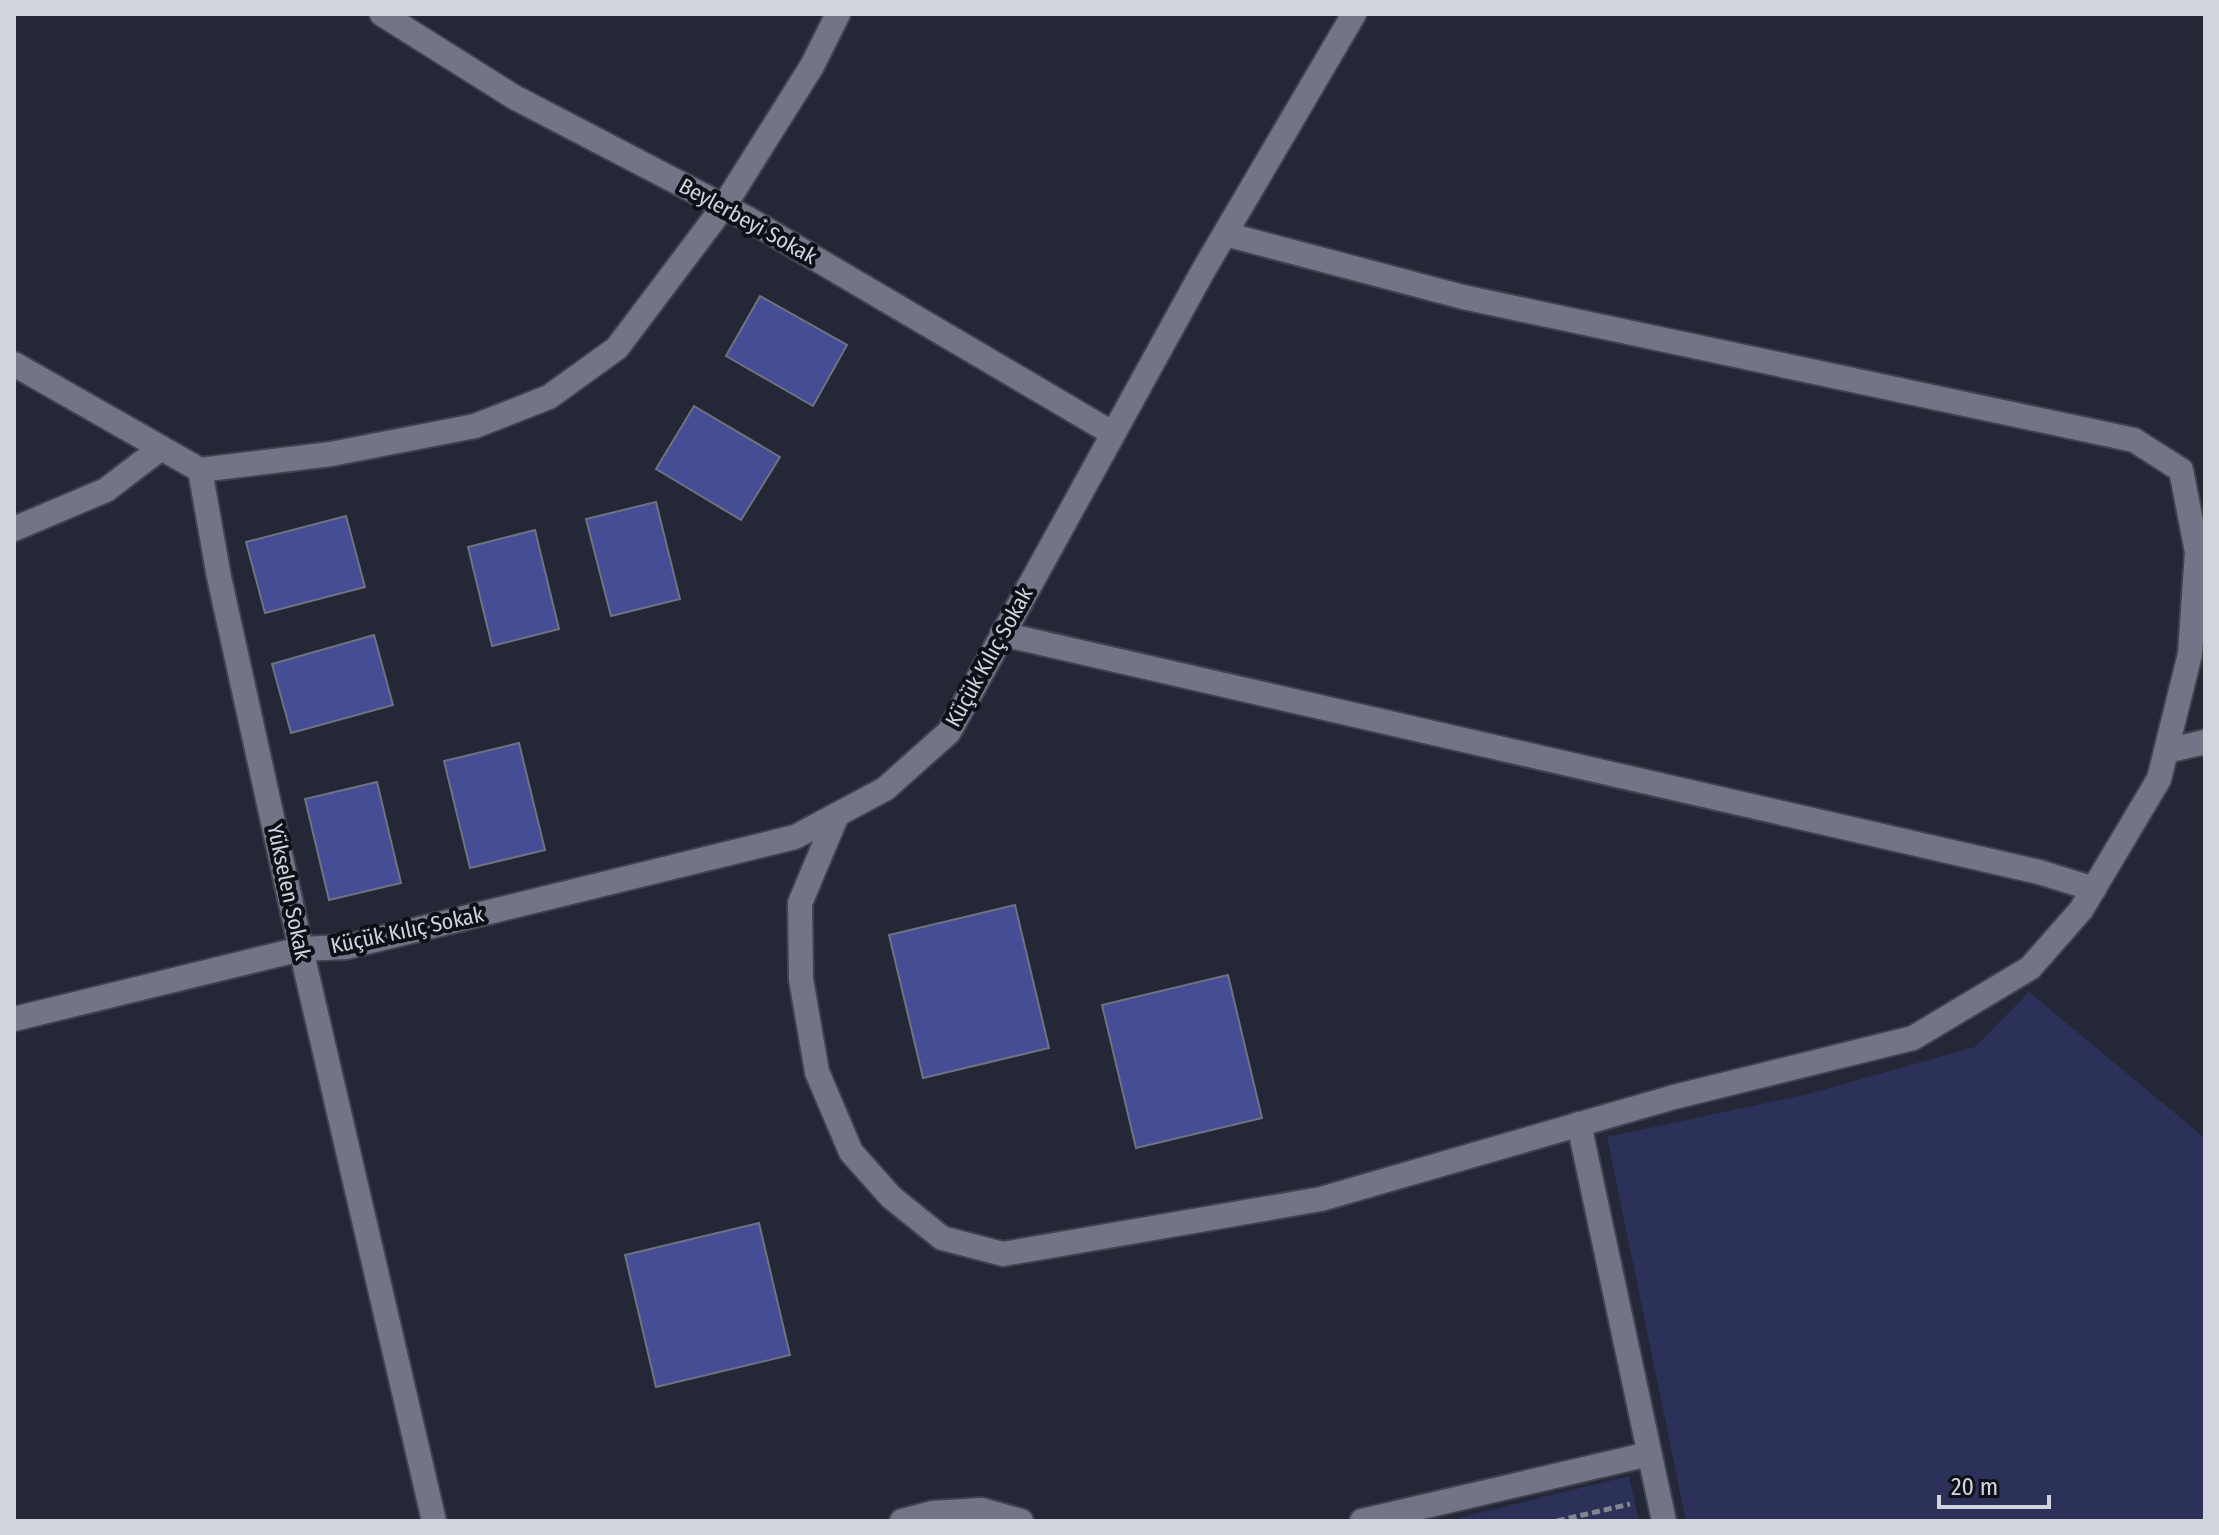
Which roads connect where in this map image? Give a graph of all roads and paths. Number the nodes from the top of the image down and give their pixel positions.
1 (382, 14) edge
2 (838, 14) edge
3 (1354, 14) edge
4 (724, 206) junction
5 (1225, 234) junction
6 (14, 364) edge
7 (1112, 433) junction
8 (161, 448) junction
9 (200, 470) junction
10 (14, 529) edge
11 (1002, 634) junction
12 (2205, 742) edge
13 (2166, 751) junction
14 (837, 815) junction
15 (2094, 889) junction
16 (301, 949) junction
17 (14, 1019) edge
18 (1579, 1124) junction
19 (1649, 1454) junction
20 (1661, 1509) edge
21 (434, 1521) edge
22 (902, 1521) edge
23 (1021, 1521) edge
24 (1362, 1521) edge
25 (1557, 1521) edge

1 - 4 street, Beylerbeyi Sokak
2 - 4 street
3 - 5 street, Küçük Kılıç Sokak
4 - 7 street, Beylerbeyi Sokak
4 - 9 street
5 - 7 street, Küçük Kılıç Sokak
5 - 13 street
6 - 8 street
7 - 11 street, Küçük Kılıç Sokak
8 - 9 street
8 - 10 street
9 - 16 street, Yükselen Sokak
11 - 14 street, Küçük Kılıç Sokak
11 - 15 street
12 - 13 street
13 - 15 street
14 - 16 street, Küçük Kılıç Sokak
14 - 18 street
15 - 18 street
16 - 17 street, Küçük Kılıç Sokak
16 - 21 street, Yükselen Sokak
18 - 19 street
19 - 20 street
19 - 24 street
20 - 25 path
22 - 23 street

